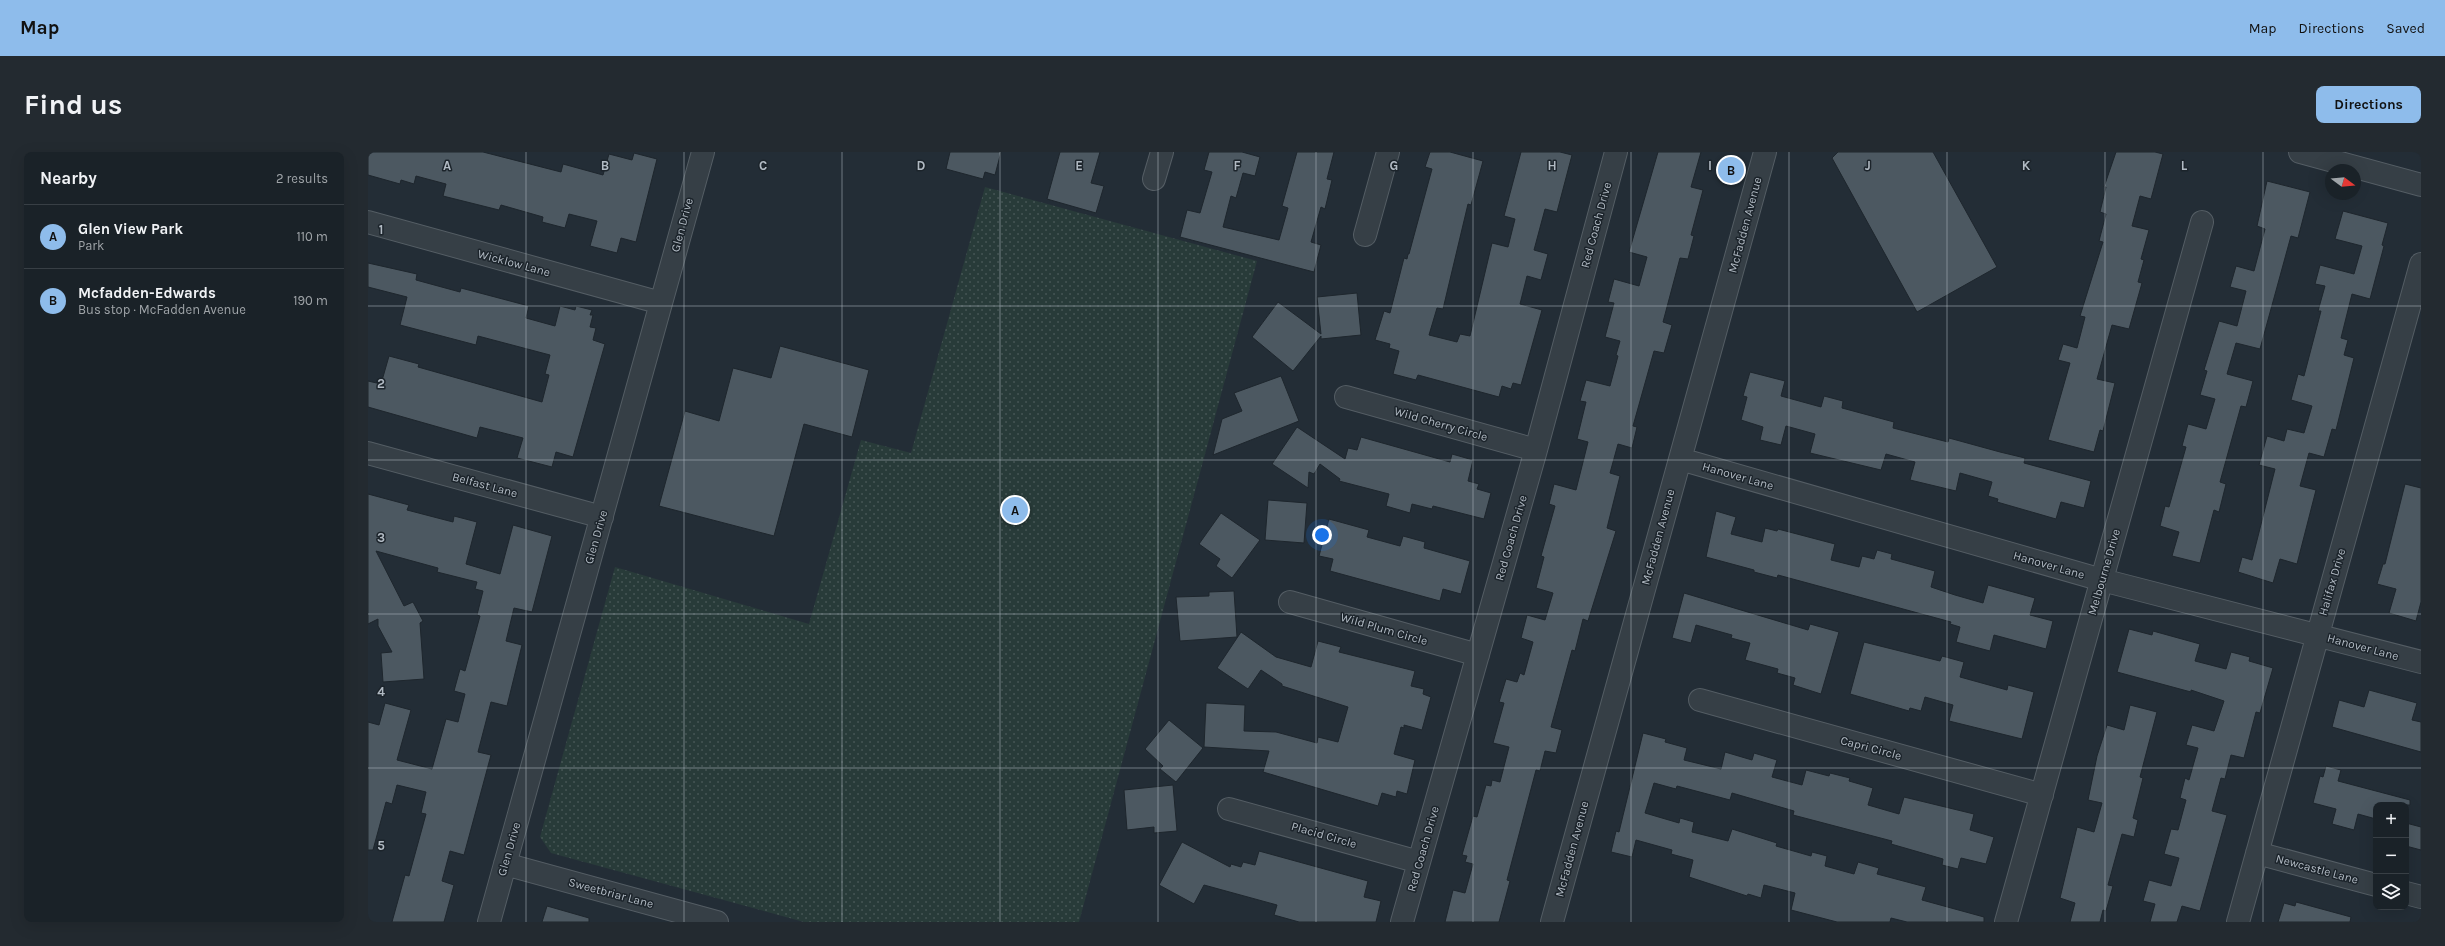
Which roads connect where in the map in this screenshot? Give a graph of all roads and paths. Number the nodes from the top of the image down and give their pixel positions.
1 (703, 152) edge
2 (1162, 152) edge
3 (1388, 152) edge
4 (1616, 152) edge
5 (1765, 152) edge
6 (2300, 152) edge
7 (1154, 179) dead end
8 (2421, 185) edge
9 (368, 222) edge
10 (2202, 222) dead end
11 (1365, 235) dead end
12 (2421, 264) edge
13 (661, 303) junction
14 (1346, 397) dead end
15 (1536, 450) junction
16 (368, 453) edge
17 (1680, 459) junction
18 (602, 517) junction
19 (2102, 580) junction
20 (1290, 602) dead end
21 (2318, 635) junction
22 (1478, 655) junction
23 (2421, 662) edge
24 (1700, 700) dead end
25 (2042, 795) junction
26 (1229, 809) dead end
27 (2257, 853) junction
28 (1419, 862) junction
29 (505, 864) junction
30 (2373, 884) edge
31 (2409, 894) edge
32 (2421, 897) edge
33 (489, 922) edge
34 (715, 922) edge
35 (1402, 922) edge
36 (1552, 922) edge
37 (2006, 922) edge
38 (2238, 922) edge

1 - 13 street, Glen Drive
2 - 7 street
3 - 11 street
4 - 15 street, Red Coach Drive
5 - 17 street, McFadden Avenue
6 - 8 street
9 - 13 street, Wicklow Lane
10 - 19 street, Melbourne Drive
12 - 21 street, Halifax Drive
13 - 18 street, Glen Drive
14 - 15 street, Wild Cherry Circle
15 - 22 street, Red Coach Drive
16 - 18 street, Belfast Lane
17 - 19 street, Hanover Lane
17 - 36 street, McFadden Avenue
18 - 29 street, Glen Drive
19 - 21 street, Hanover Lane
19 - 25 street, Melbourne Drive
20 - 22 street, Wild Plum Circle
21 - 23 street, Hanover Lane
21 - 27 street, Halifax Drive
22 - 28 street, Red Coach Drive
24 - 25 street, Capri Circle
25 - 37 street, Melbourne Drive
26 - 28 street, Placid Circle
27 - 30 street, Newcastle Lane
27 - 38 street, Halifax Drive
28 - 35 street, Red Coach Drive
29 - 33 street, Glen Drive
29 - 34 street, Sweetbriar Lane
31 - 32 street

